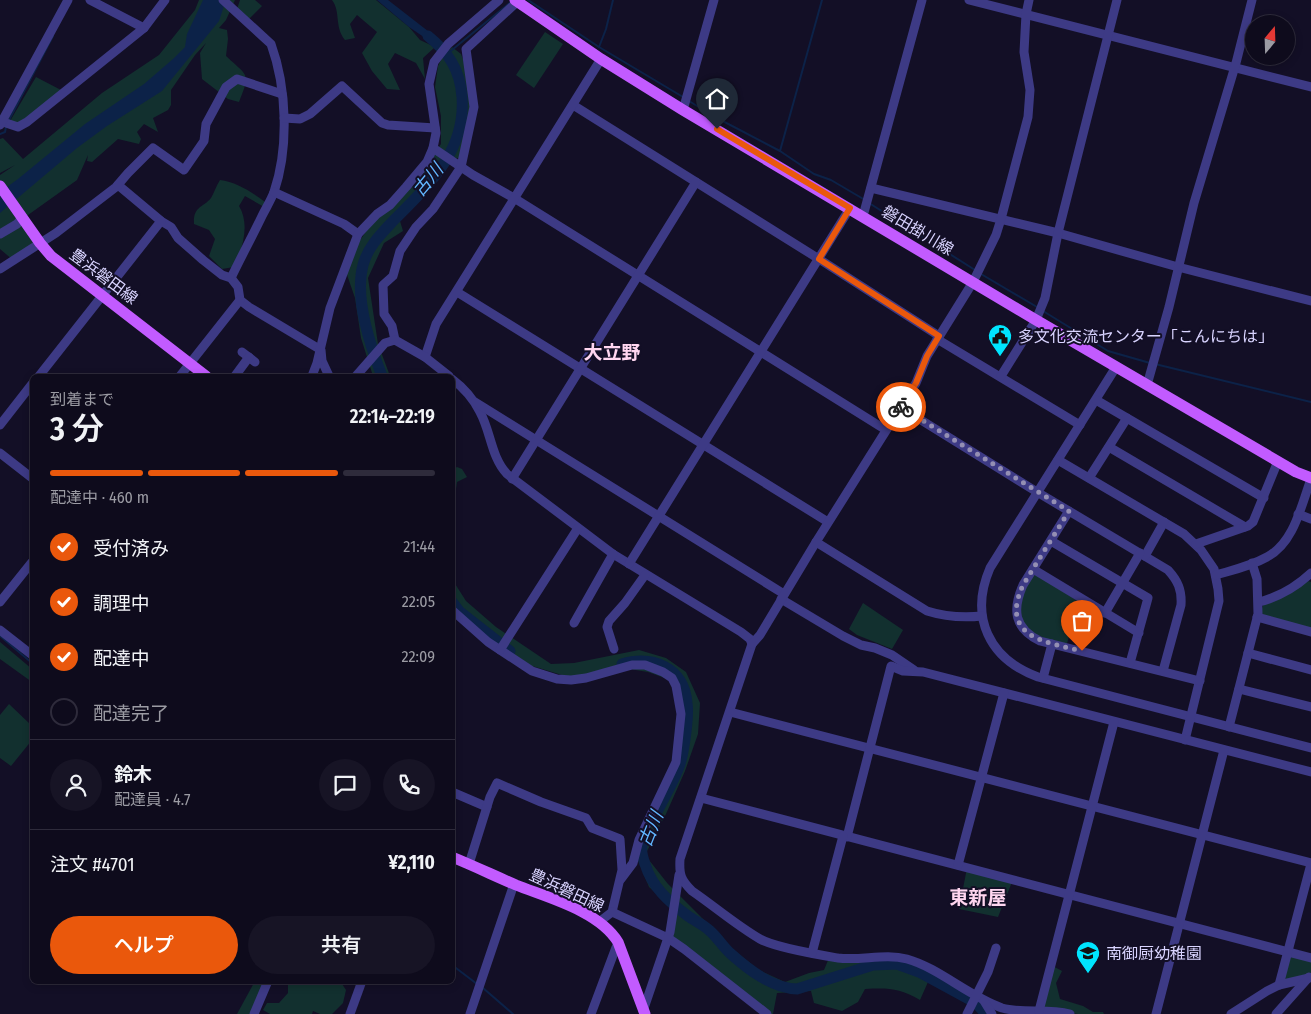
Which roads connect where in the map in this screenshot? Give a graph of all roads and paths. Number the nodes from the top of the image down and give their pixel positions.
1 (68, 0) edge
2 (90, 0) edge
3 (165, 0) edge
4 (224, 0) edge
5 (499, 0) edge
6 (714, 0) edge
7 (922, 0) edge
8 (970, 0) edge
9 (1029, 0) edge
10 (1117, 0) edge
11 (1252, 0) edge
12 (516, 1) edge
13 (1026, 14) junction
14 (144, 28) junction
15 (1108, 36) junction
16 (601, 59) junction
17 (1234, 67) junction
18 (1311, 87) edge
19 (282, 94) junction
20 (573, 105) junction
21 (684, 110) junction
22 (284, 118) junction
23 (1, 124) edge
24 (435, 128) junction
25 (435, 149) junction
26 (461, 167) junction
27 (696, 182) junction
28 (118, 185) junction
29 (0, 186) edge
30 (871, 188) junction
31 (274, 192) junction
32 (514, 198) junction
33 (850, 208) junction
34 (864, 216) junction
35 (22, 218) junction
36 (1001, 219) junction
37 (161, 221) junction
38 (1058, 233) junction
39 (0, 234) edge
40 (358, 234) junction
41 (40, 243) junction
42 (819, 259) junction
43 (1178, 267) junction
44 (0, 268) edge
45 (638, 275) junction
46 (231, 278) junction
47 (973, 282) junction
48 (456, 292) junction
49 (103, 295) junction
50 (240, 300) junction
51 (1311, 301) edge
52 (1036, 320) junction
53 (938, 337) junction
54 (394, 340) junction
55 (321, 350) junction
56 (761, 352) junction
57 (249, 357) dead end
58 (425, 357) junction
59 (190, 364) junction
60 (1116, 367) junction
61 (580, 369) junction
62 (41, 374) edge
63 (182, 374) edge
64 (203, 374) edge
65 (236, 374) edge
66 (313, 374) edge
67 (328, 374) edge
68 (358, 374) edge
69 (446, 374) edge
70 (1001, 376) junction
71 (455, 382) edge
72 (1147, 385) junction
73 (30, 387) edge
74 (473, 400) junction
75 (1096, 400) junction
76 (900, 407) junction
77 (1127, 418) junction
78 (0, 425) edge
79 (1080, 425) junction
80 (886, 430) junction
81 (536, 440) junction
82 (702, 446) junction
83 (1109, 447) junction
84 (0, 453) edge
85 (1058, 460) junction
86 (1278, 461) junction
87 (30, 476) edge
88 (1089, 478) junction
89 (512, 479) junction
90 (1311, 479) edge
91 (1037, 492) junction
92 (1264, 498) junction
93 (1069, 511) junction
94 (1298, 514) junction
95 (658, 517) junction
96 (1311, 520) edge
97 (828, 522) junction
98 (1164, 522) junction
99 (1245, 527) junction
100 (578, 528) junction
101 (1051, 541) junction
102 (816, 542) junction
103 (1196, 544) junction
104 (613, 554) junction
105 (1142, 554) junction
106 (30, 564) edge
107 (629, 564) junction
108 (1252, 564) junction
109 (1033, 569) junction
110 (1311, 573) edge
111 (645, 575) junction
112 (1216, 575) junction
113 (1122, 582) junction
114 (783, 597) junction
115 (0, 602) edge
116 (1259, 602) junction
117 (455, 613) edge
118 (1105, 613) junction
119 (982, 616) junction
120 (1257, 617) junction
121 (574, 623) dead end
122 (0, 630) edge
123 (1311, 632) edge
124 (1139, 634) junction
125 (752, 644) junction
126 (1052, 644) junction
127 (614, 649) dead end
128 (500, 650) junction
129 (1248, 653) junction
130 (30, 654) edge
131 (1130, 663) junction
132 (914, 670) junction
133 (1311, 670) edge
134 (1163, 671) junction
135 (1043, 678) junction
136 (1200, 680) junction
137 (1239, 689) junction
138 (1004, 693) junction
139 (1311, 707) edge
140 (730, 712) junction
141 (1190, 717) junction
142 (1114, 722) junction
143 (1229, 727) junction
144 (1185, 740) junction
145 (870, 748) junction
146 (1311, 748) edge
147 (1224, 750) junction
148 (1311, 772) edge
149 (981, 777) junction
150 (455, 793) edge
151 (701, 798) junction
152 (487, 807) junction
153 (1092, 807) junction
154 (845, 836) junction
155 (1202, 836) junction
156 (455, 858) edge
157 (469, 864) junction
158 (1311, 864) edge
159 (958, 865) junction
160 (680, 870) junction
161 (621, 879) junction
162 (514, 884) junction
163 (1069, 894) junction
164 (612, 912) junction
165 (598, 922) junction
166 (1179, 923) junction
167 (668, 938) junction
168 (618, 942) junction
169 (996, 948) dead end
170 (1288, 952) junction
171 (812, 953) junction
172 (1311, 958) edge
173 (1310, 976) edge
174 (267, 984) edge
175 (361, 984) edge
176 (1279, 985) junction
177 (980, 999) junction
178 (1039, 1011) junction
179 (643, 1012) edge
180 (254, 1014) edge
181 (350, 1014) edge
182 (470, 1014) edge
183 (591, 1014) edge
184 (767, 1014) edge
185 (967, 1014) edge
186 (992, 1014) edge
187 (1070, 1014) edge
188 (1156, 1014) edge
189 (1232, 1014) edge
190 (1276, 1014) edge

1 - 23 street
2 - 14 street
3 - 14 street
4 - 19 street
5 - 24 street
6 - 21 street
7 - 30 street
8 - 13 street
9 - 13 street
10 - 15 street
11 - 17 street
12 - 16 main road, 磐田掛川線
12 - 26 street
13 - 15 street
13 - 36 street
14 - 23 street
15 - 17 street
15 - 38 street
16 - 20 street
16 - 21 main road, 磐田掛川線
17 - 18 street
17 - 43 street
19 - 22 street
19 - 28 street
20 - 27 street
20 - 32 street
21 - 33 main road, 磐田掛川線
22 - 24 street
22 - 31 street
24 - 25 street
25 - 26 street
25 - 40 street
26 - 32 street
26 - 54 street
27 - 42 street
27 - 45 street
28 - 37 street
28 - 41 street
29 - 35 main road, 豊浜磐田線
30 - 34 street
30 - 36 street
31 - 40 street
31 - 46 street
32 - 45 street
32 - 48 street
33 - 34 main road, 磐田掛川線
33 - 42 street
34 - 47 main road, 磐田掛川線
35 - 39 street
35 - 41 main road, 豊浜磐田線
36 - 38 street
36 - 47 street
37 - 46 street
37 - 49 street
38 - 43 street
38 - 52 street
40 - 55 street
41 - 44 street
41 - 49 main road, 豊浜磐田線
42 - 53 street
42 - 56 street
43 - 51 street
43 - 72 street
45 - 56 street
45 - 61 street
46 - 50 street
47 - 52 main road, 磐田掛川線
47 - 53 street
48 - 58 street
48 - 61 street
49 - 59 main road, 豊浜磐田線
49 - 62 street
50 - 55 street
50 - 59 street
52 - 60 main road, 磐田掛川線
52 - 70 street
53 - 70 street
53 - 76 street
54 - 58 street
54 - 68 street
55 - 66 street
55 - 67 street
56 - 80 street
56 - 82 street
57 - 65 street
58 - 69 street
59 - 63 street
59 - 64 main road, 豊浜磐田線
60 - 72 main road, 磐田掛川線
60 - 75 street
61 - 81 street
61 - 82 street
70 - 79 street
71 - 74 street
72 - 86 main road, 磐田掛川線
73 - 78 street
74 - 81 street
74 - 89 street
75 - 77 street
75 - 79 street
76 - 80 street
76 - 91 street
77 - 83 street
77 - 92 street
79 - 85 street
80 - 97 street
81 - 89 street
81 - 95 street
82 - 95 street
82 - 97 street
83 - 88 street
83 - 99 street
84 - 87 street
85 - 88 street
85 - 91 street
86 - 90 main road, 磐田掛川線
86 - 92 street
88 - 98 street
89 - 100 street
90 - 94 street
91 - 93 street
91 - 119 street
92 - 99 street
93 - 101 street
93 - 105 street
94 - 96 street
94 - 108 street
95 - 107 street
95 - 114 street
97 - 102 street
98 - 103 street
98 - 105 street
99 - 103 street
100 - 104 street
100 - 128 street
101 - 109 street
101 - 113 street
102 - 114 street
102 - 119 street
103 - 112 street
104 - 107 street
104 - 121 street
105 - 113 street
105 - 134 street
106 - 115 street
107 - 111 street
108 - 112 street
108 - 116 street
109 - 118 street
109 - 126 street
110 - 116 street
111 - 125 street
111 - 127 street
112 - 136 street
113 - 118 street
113 - 124 street
114 - 125 street
114 - 132 street
116 - 120 street
117 - 128 street
118 - 124 street
119 - 135 street
120 - 123 street
120 - 129 street
122 - 130 street
124 - 131 street
125 - 140 street
126 - 131 street
126 - 135 street
128 - 161 street
129 - 133 street
129 - 137 street
131 - 134 street
132 - 138 street
132 - 145 street
134 - 136 street
135 - 141 street
136 - 141 street
137 - 139 street
137 - 143 street
138 - 142 street
138 - 149 street
140 - 145 street
140 - 151 street
141 - 143 street
141 - 144 street
142 - 144 street
142 - 153 street
143 - 146 street
144 - 147 street
145 - 149 street
145 - 154 street
147 - 148 street
147 - 155 street
149 - 153 street
149 - 159 street
150 - 152 street
151 - 154 street
151 - 160 street
152 - 157 street
152 - 161 street
153 - 155 street
153 - 163 street
154 - 159 street
154 - 171 street
155 - 158 street
155 - 166 street
156 - 157 main road, 豊浜磐田線
157 - 162 main road, 豊浜磐田線
158 - 170 street
159 - 163 street
160 - 167 street
160 - 171 street
161 - 164 street
162 - 165 main road, 豊浜磐田線
162 - 182 street
163 - 166 street
163 - 178 street
164 - 165 street
164 - 167 street
165 - 168 main road, 豊浜磐田線
166 - 170 street
166 - 188 street
167 - 179 street
167 - 184 street
168 - 179 main road, 豊浜磐田線
168 - 183 street
169 - 177 street
170 - 172 street
170 - 176 street
171 - 177 street
173 - 176 street
173 - 190 street
174 - 180 street
175 - 181 street
176 - 189 street
177 - 178 street
177 - 185 street
177 - 186 street
178 - 187 street

